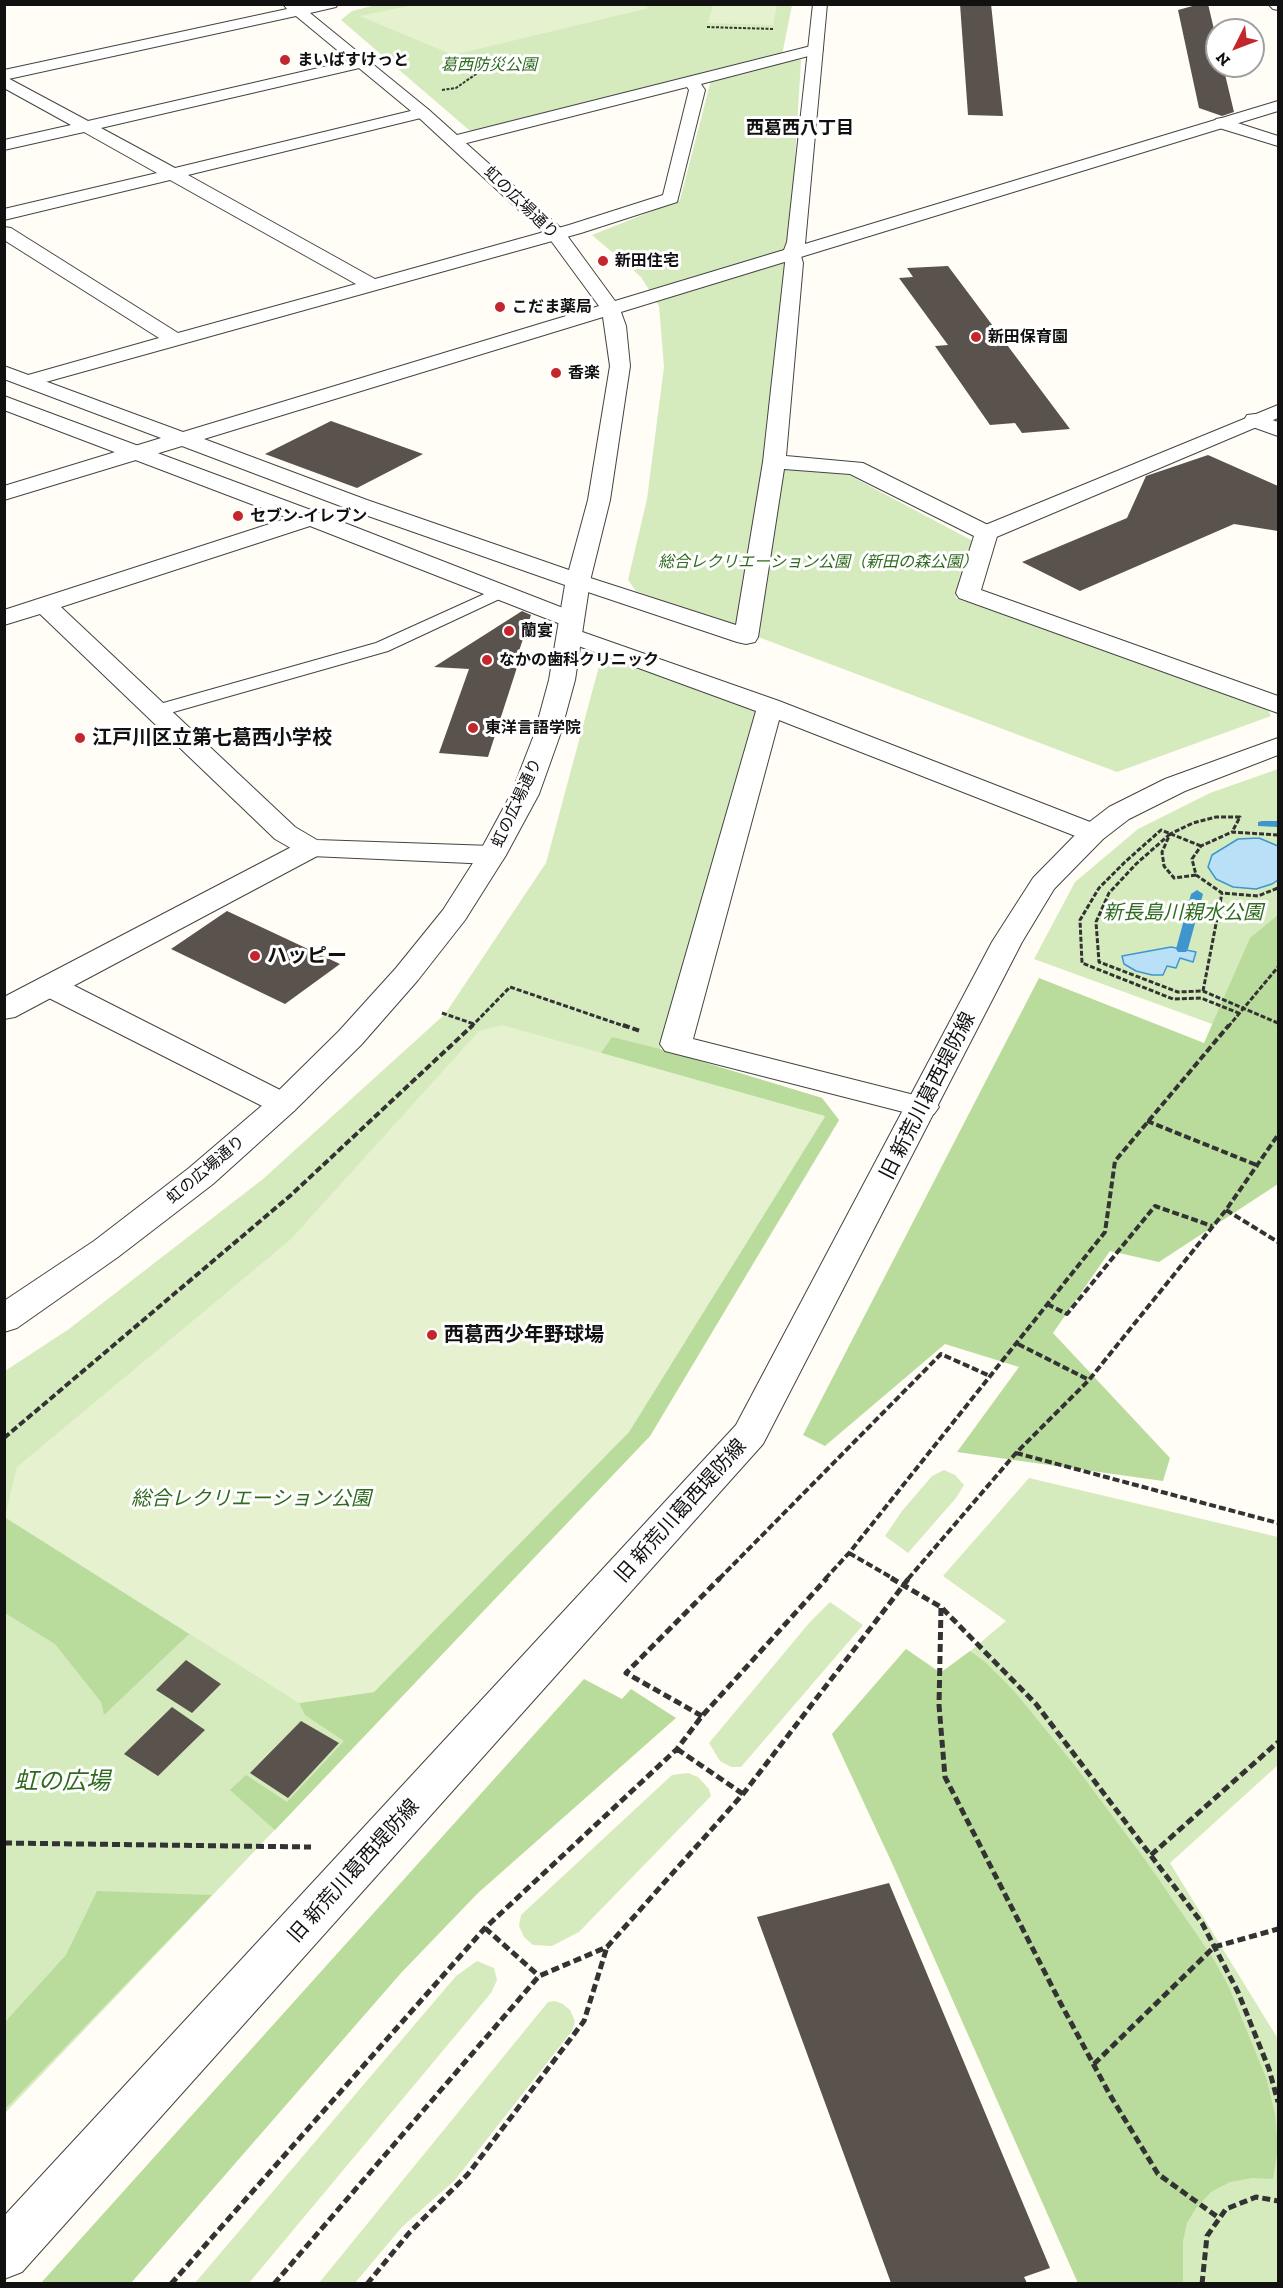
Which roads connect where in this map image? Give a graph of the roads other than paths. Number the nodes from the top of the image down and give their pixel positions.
1 (275, 4) edge
2 (331, 4) edge
3 (820, 4) edge
4 (294, 8) edge
5 (815, 50) junction
6 (4, 62) edge
7 (362, 63) junction
8 (4, 75) edge
9 (4, 81) edge
10 (691, 81) junction
11 (1278, 106) edge
12 (423, 113) junction
13 (1222, 123) junction
14 (86, 127) junction
15 (455, 141) junction
16 (1278, 141) edge
17 (4, 145) edge
18 (172, 174) junction
19 (4, 215) edge
20 (4, 232) edge
21 (556, 234) junction
22 (792, 253) junction
23 (370, 284) junction
24 (610, 308) junction
25 (174, 339) junction
26 (4, 372) edge
27 (28, 381) junction
28 (4, 402) edge
29 (1278, 411) edge
30 (1255, 420) junction
31 (1278, 430) edge
32 (182, 439) junction
33 (137, 452) junction
34 (774, 462) junction
35 (4, 493) edge
36 (311, 518) junction
37 (986, 533) junction
38 (578, 582) junction
39 (502, 591) junction
40 (44, 605) junction
41 (4, 618) edge
42 (572, 628) junction
43 (1278, 705) edge
44 (770, 707) junction
45 (156, 711) junction
46 (1278, 746) edge
47 (1093, 832) junction
48 (311, 848) junction
49 (492, 855) junction
50 (50, 986) junction
51 (4, 1010) edge
52 (283, 1104) junction
53 (923, 1107) junction
54 (4, 1319) edge
55 (4, 2254) edge

1 - 6 street
2 - 4 street
3 - 5 street
4 - 7 street, 虹の広場通り
4 - 8 street
5 - 10 street
5 - 22 street
7 - 12 street, 虹の広場通り
7 - 14 street
9 - 14 street
10 - 15 street
10 - 21 street
11 - 13 street
12 - 15 street, 虹の広場通り
12 - 18 street
13 - 16 street
13 - 22 street
14 - 17 street
14 - 18 street
15 - 21 street, 虹の広場通り
18 - 19 street
18 - 23 street
20 - 25 street
21 - 23 street
21 - 24 street, 虹の広場通り
22 - 24 street
22 - 34 street
23 - 25 street
24 - 32 street
24 - 38 street, 虹の広場通り
25 - 27 street
26 - 27 street
27 - 32 street
28 - 33 street
29 - 30 street
30 - 31 street
30 - 37 street
32 - 33 street
32 - 38 street
33 - 35 street
33 - 36 street
34 - 37 street
34 - 38 street
36 - 39 street
36 - 40 street
37 - 43 street
38 - 42 street, 虹の広場通り
39 - 42 street
39 - 45 lane
40 - 41 street
40 - 45 street
42 - 44 street
42 - 49 street, 虹の広場通り
44 - 47 street
44 - 53 street
45 - 48 street
46 - 47 street, 旧 新荒川葛西堤防線
47 - 53 street, 旧 新荒川葛西堤防線
48 - 49 street
48 - 50 street
49 - 52 street, 虹の広場通り
50 - 51 street
50 - 52 street
52 - 54 street, 虹の広場通り
53 - 55 street, 旧 新荒川葛西堤防線

